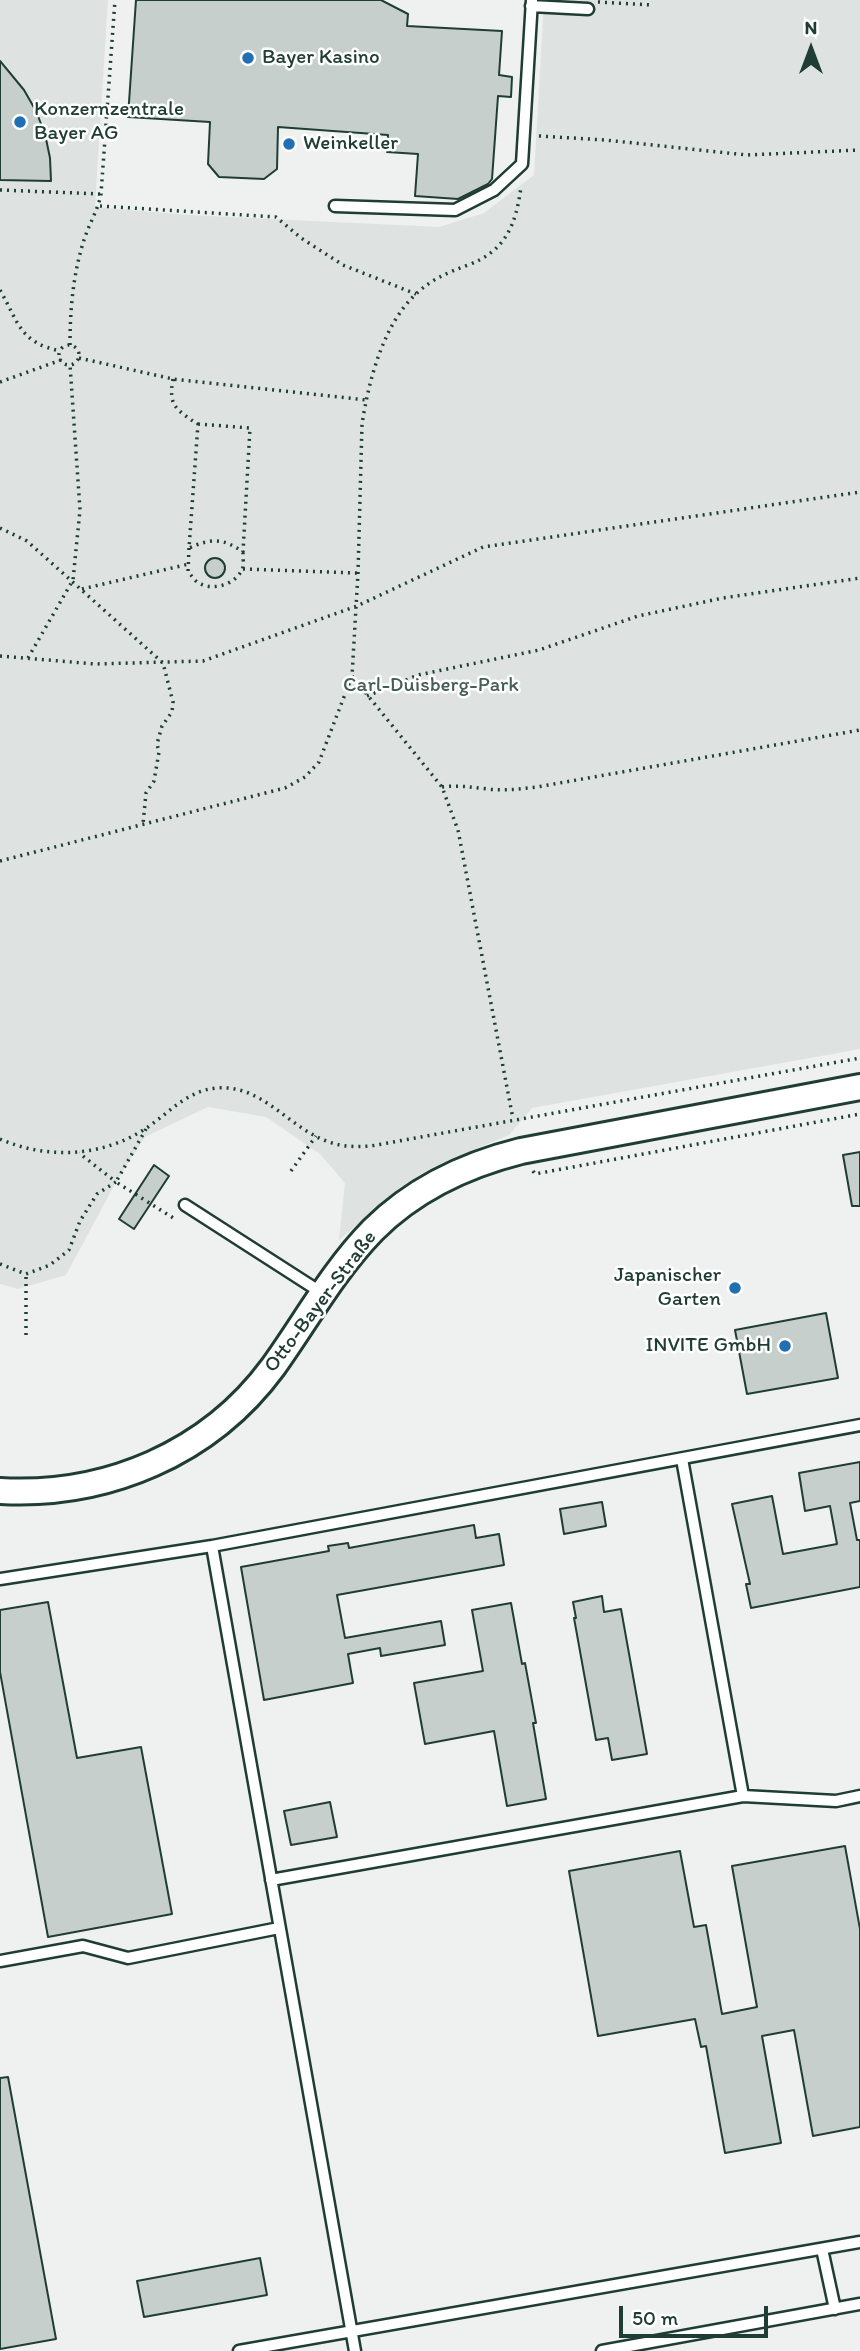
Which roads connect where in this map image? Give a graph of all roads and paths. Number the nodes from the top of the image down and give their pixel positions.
1 (115, 0) edge
2 (532, 3) edge
3 (589, 5) edge
4 (652, 5) dead end
5 (523, 135) junction
6 (860, 150) edge
7 (522, 164) junction
8 (0, 190) edge
9 (102, 194) junction
10 (99, 206) junction
11 (335, 206) dead end
12 (0, 290) edge
13 (416, 294) junction
14 (70, 345) junction
15 (60, 351) junction
16 (79, 358) junction
17 (61, 360) junction
18 (70, 365) junction
19 (173, 379) junction
20 (0, 382) edge
21 (366, 400) junction
22 (198, 424) junction
23 (860, 492) edge
24 (0, 528) edge
25 (189, 548) junction
26 (243, 552) junction
27 (189, 564) junction
28 (243, 569) junction
29 (358, 573) junction
30 (860, 578) edge
31 (73, 580) junction
32 (82, 589) junction
33 (357, 606) junction
34 (0, 656) edge
35 (29, 658) junction
36 (163, 663) junction
37 (352, 676) junction
38 (367, 695) junction
39 (860, 730) edge
40 (442, 787) junction
41 (143, 824) junction
42 (0, 861) edge
43 (860, 1059) edge
44 (860, 1087) edge
45 (860, 1114) edge
46 (513, 1119) junction
47 (146, 1128) junction
48 (316, 1136) junction
49 (0, 1139) edge
50 (521, 1151) junction
51 (79, 1153) junction
52 (291, 1171) dead end
53 (116, 1182) junction
54 (185, 1205) dead end
55 (175, 1219) dead end
56 (0, 1264) edge
57 (26, 1273) junction
58 (323, 1294) junction
59 (26, 1335) dead end
60 (860, 1425) edge
61 (682, 1459) junction
62 (0, 1491) edge
63 (212, 1546) junction
64 (0, 1579) edge
65 (860, 1796) edge
66 (743, 1797) junction
67 (271, 1880) junction
68 (279, 1928) junction
69 (0, 1961) edge
70 (860, 2242) edge
71 (822, 2249) junction
72 (860, 2304) edge
73 (835, 2309) junction
74 (351, 2332) junction
75 (239, 2351) edge
76 (355, 2351) edge
77 (602, 2351) edge

1 - 9 path
2 - 3 lane
2 - 5 lane
3 - 4 path
5 - 6 path
5 - 7 lane
7 - 11 lane
7 - 13 path
8 - 9 path
9 - 10 path
10 - 13 path
10 - 14 path
12 - 15 path
13 - 21 path
14 - 15 path
14 - 16 path
15 - 17 path
16 - 18 path
16 - 19 path
17 - 18 path
17 - 20 path
18 - 31 path
19 - 21 path
19 - 22 path
21 - 29 path
22 - 25 path
22 - 26 path
23 - 33 path
24 - 31 path
25 - 26 path
25 - 27 path
26 - 28 path
27 - 28 path
27 - 32 path
28 - 29 path
29 - 33 path
30 - 38 path
31 - 32 path
31 - 35 path
32 - 36 path
33 - 36 path
33 - 37 path
34 - 35 path
35 - 36 path
36 - 41 path
37 - 38 path
37 - 41 path
38 - 40 path
39 - 40 path
40 - 46 path
41 - 42 path
43 - 46 path
44 - 50 street, Otto-Bayer-Straße
45 - 50 path
46 - 48 path
47 - 48 path
47 - 51 path
47 - 53 path
48 - 52 path
49 - 51 path
50 - 58 street, Otto-Bayer-Straße
51 - 53 path
53 - 55 path
53 - 57 path
54 - 58 lane
56 - 57 path
57 - 59 path
58 - 62 street, Otto-Bayer-Straße
60 - 61 lane
61 - 63 lane
61 - 66 lane
63 - 64 lane
63 - 67 lane
65 - 66 lane
66 - 67 lane
67 - 68 lane
68 - 69 lane
68 - 74 lane
70 - 71 lane
71 - 73 lane
71 - 74 lane
72 - 73 lane
73 - 77 lane
74 - 75 lane
74 - 76 lane

